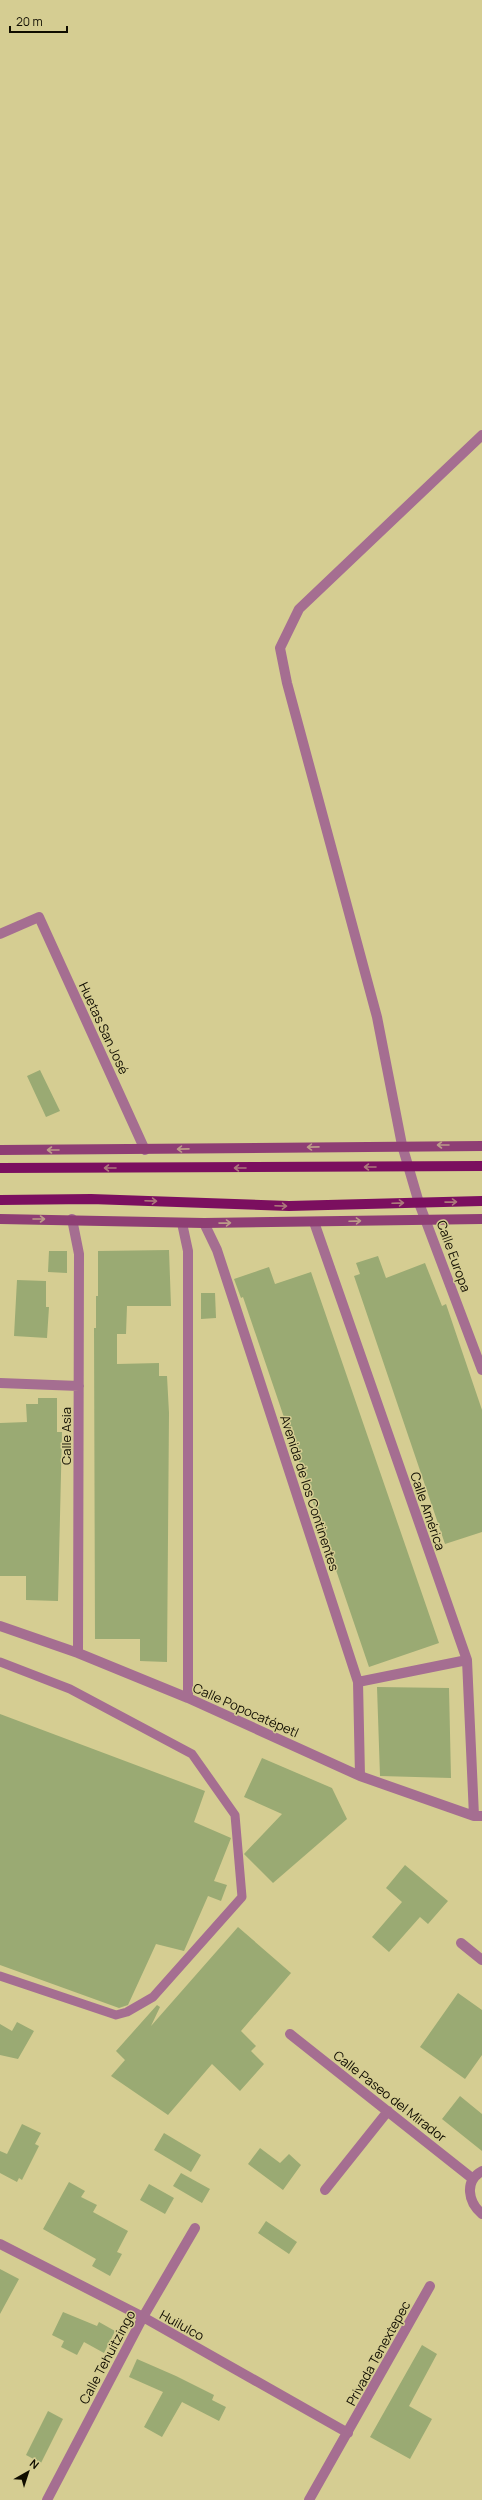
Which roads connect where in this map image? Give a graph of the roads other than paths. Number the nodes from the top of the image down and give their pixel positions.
1 (482, 435) edge
2 (0, 934) edge
3 (402, 1145) junction
4 (482, 1146) edge
5 (0, 1150) edge
6 (145, 1150) junction
7 (482, 1166) edge
8 (409, 1167) junction
9 (0, 1168) edge
10 (0, 1200) edge
11 (482, 1201) edge
12 (420, 1203) junction
13 (482, 1218) edge
14 (0, 1219) edge
15 (72, 1219) junction
16 (427, 1219) junction
17 (314, 1222) junction
18 (182, 1223) junction
19 (204, 1223) junction
20 (482, 1370) edge
21 (0, 1383) edge
22 (79, 1386) junction
23 (0, 1626) edge
24 (78, 1653) junction
25 (467, 1660) junction
26 (0, 1662) edge
27 (358, 1682) junction
28 (188, 1698) junction
29 (360, 1776) junction
30 (478, 1816) edge
31 (461, 1943) dead end
32 (482, 1960) edge
33 (0, 1976) edge
34 (290, 2034) dead end
35 (388, 2111) junction
36 (482, 2171) edge
37 (473, 2179) junction
38 (325, 2190) dead end
39 (482, 2214) edge
40 (195, 2228) dead end
41 (0, 2244) edge
42 (430, 2286) dead end
43 (143, 2317) junction
44 (348, 2433) junction
45 (47, 2500) edge
46 (309, 2500) edge

1 - 3 street, Calle Europa
2 - 6 street, Huetas San José
4 -> 3 street
3 -> 6 street
3 - 8 street, Calle Europa
6 -> 5 street
7 - 8 main road
8 -> 9 main road
8 - 12 street, Calle Europa
10 -> 12 main road
12 -> 11 main road
12 - 16 street, Calle Europa
13 - 16 street
14 -> 15 street
15 - 18 street
15 - 22 street, Calle Asia
17 -> 16 street
16 - 20 street, Calle Europa
19 -> 17 street
17 - 25 street, Calle América
18 - 19 street
18 - 28 street
19 - 27 street, Avenida de los Continentes
21 - 22 street
22 - 24 street, Calle Asia
23 - 24 street, Calle Popocatépetl
24 - 28 street, Calle Popocatépetl
25 - 27 street
25 - 30 street, Calle América
26 - 33 lane
27 - 29 street, Avenida de los Continentes
28 - 29 street, Calle Popocatépetl
29 - 30 street, Calle Popocatépetl
31 - 32 street
34 - 35 street, Calle Paseo del Mirador
35 - 37 street, Calle Paseo del Mirador
35 - 38 street
36 - 37 street
37 - 39 street
40 - 43 street, Calle Tehuitzingo
41 - 43 street, Huilulco
42 - 44 street, Privada Tenextepec
43 - 44 street, Huilulco
43 - 45 street, Calle Tehuitzingo
44 - 46 street, Privada Tenextepec

